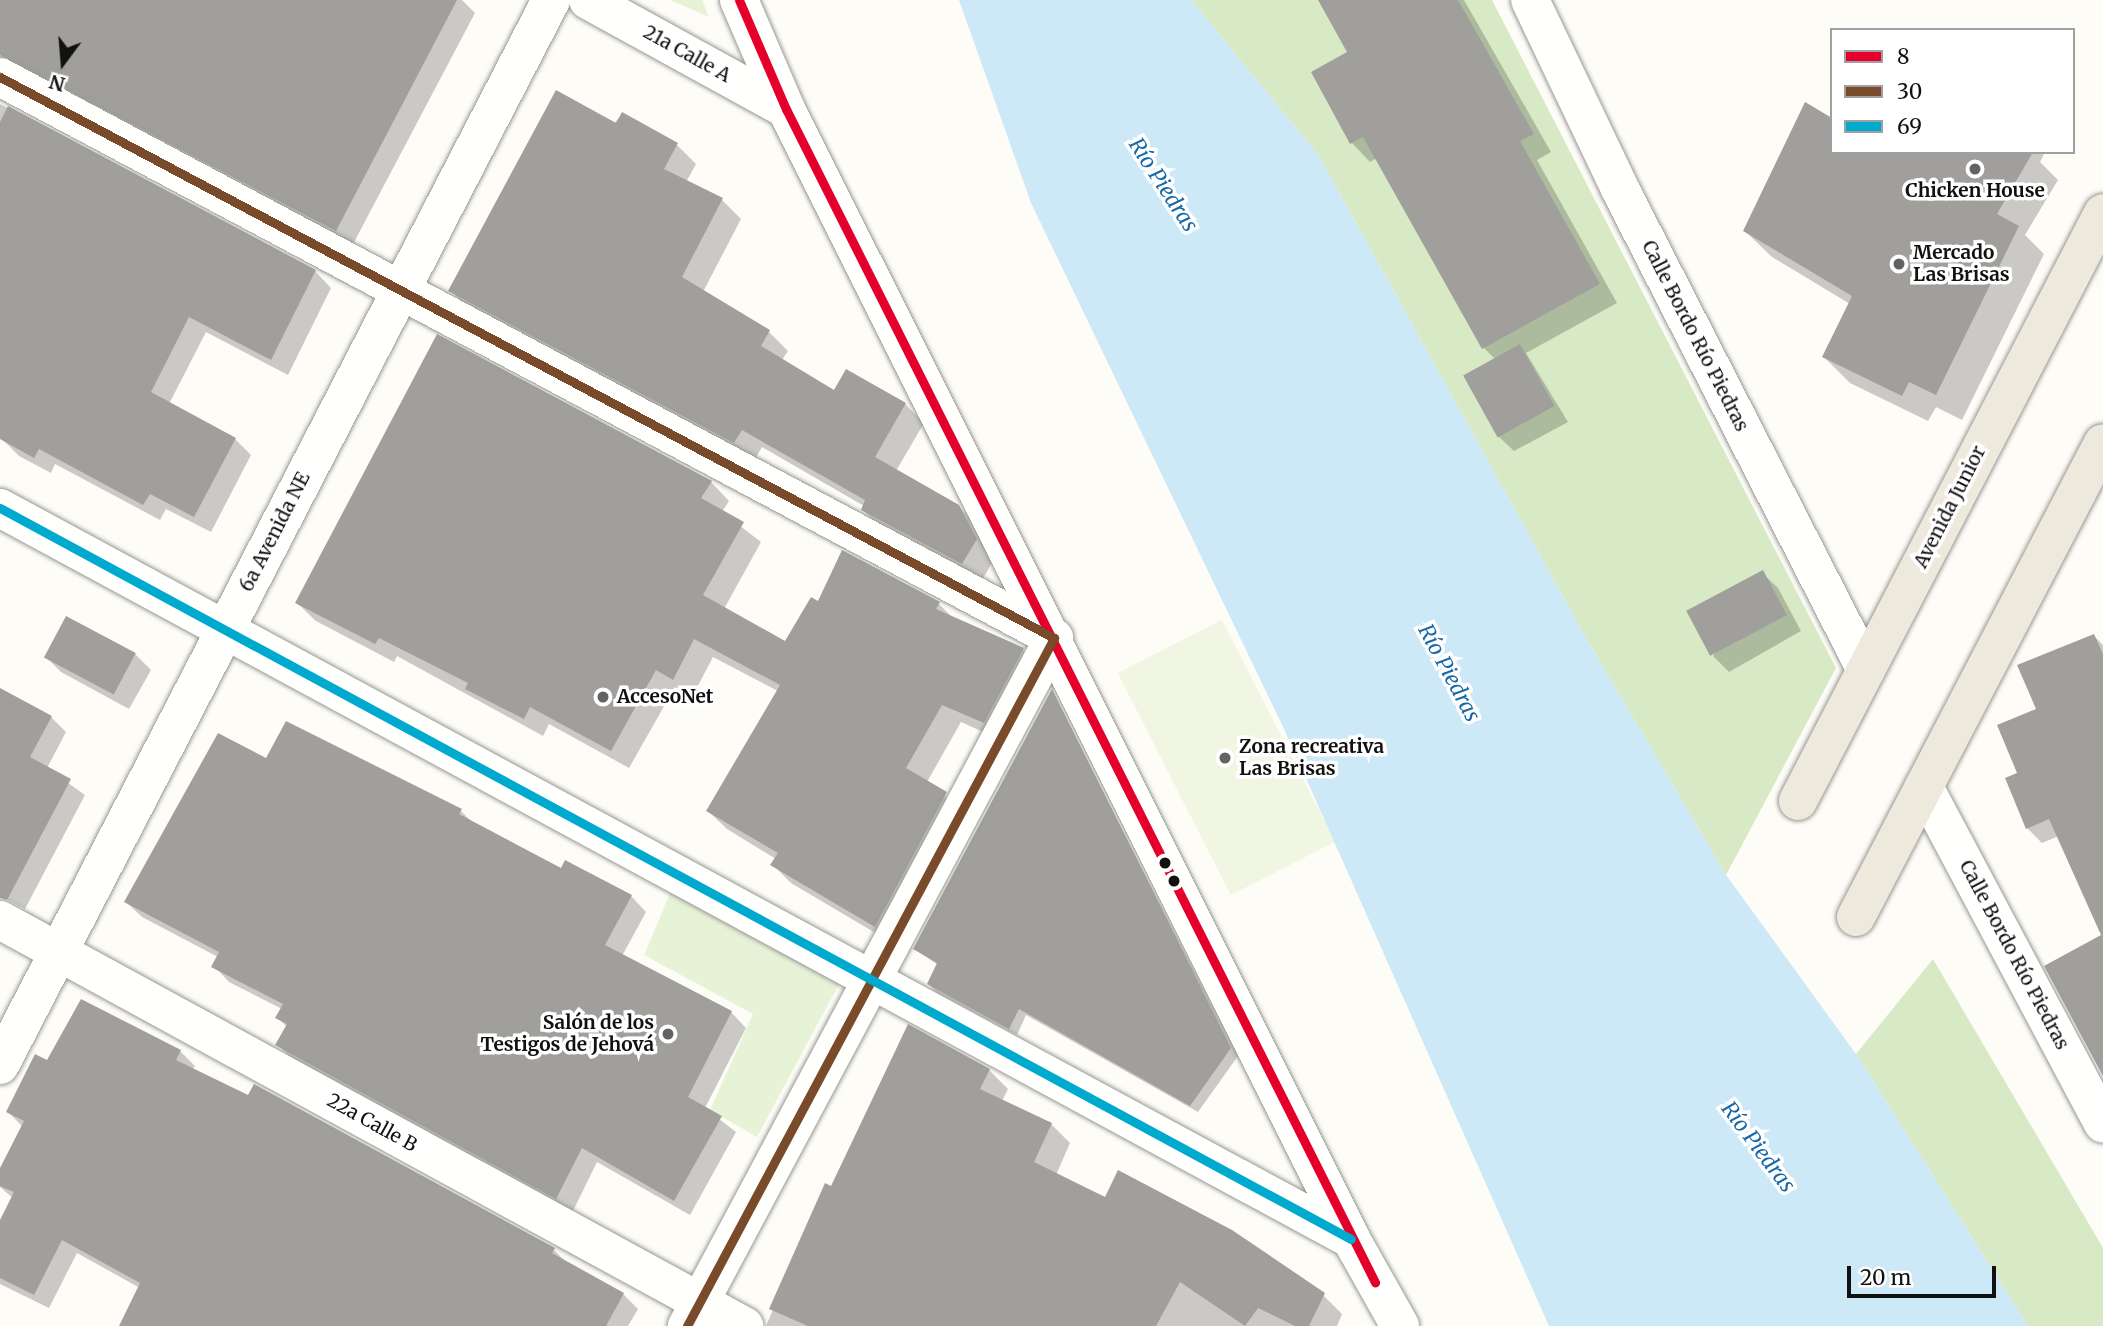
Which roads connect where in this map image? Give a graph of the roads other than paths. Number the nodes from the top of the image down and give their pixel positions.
1 (551, 0) edge
2 (588, 0) edge
3 (739, 0) edge
4 (1530, 0) edge
5 (0, 77) edge
6 (786, 109) junction
7 (2103, 213) edge
8 (401, 290) junction
9 (2103, 443) edge
10 (0, 508) edge
11 (225, 629) junction
12 (1054, 638) junction
13 (1866, 670) junction
14 (1924, 787) junction
15 (1798, 801) dead end
16 (1856, 918) dead end
17 (0, 920) edge
18 (58, 952) junction
19 (872, 980) junction
20 (0, 1065) edge
21 (2103, 1123) edge
22 (1351, 1238) junction
23 (694, 1314) edge
24 (744, 1326) edge
25 (1400, 1326) edge

1 - 8 street, 6a Avenida NE
2 - 6 street, 21a Calle A
3 - 6 street
4 - 13 street, Calle Bordo Río Piedras
5 - 8 street
6 - 12 street
7 - 13 main road, Avenida Junior
8 - 11 street, 6a Avenida NE
8 - 12 street
9 - 14 main road
10 - 11 street
11 - 18 street, 6a Avenida NE
11 - 19 street
12 - 19 street
12 - 22 street
13 - 15 main road, Avenida Junior
14 - 16 main road
14 - 21 street, Calle Bordo Río Piedras
17 - 18 street, 22a Calle B
18 - 20 street, 6a Avenida NE
18 - 23 street, 22a Calle B
19 - 22 street
19 - 23 street
22 - 25 street
23 - 24 street, 22a Calle B

